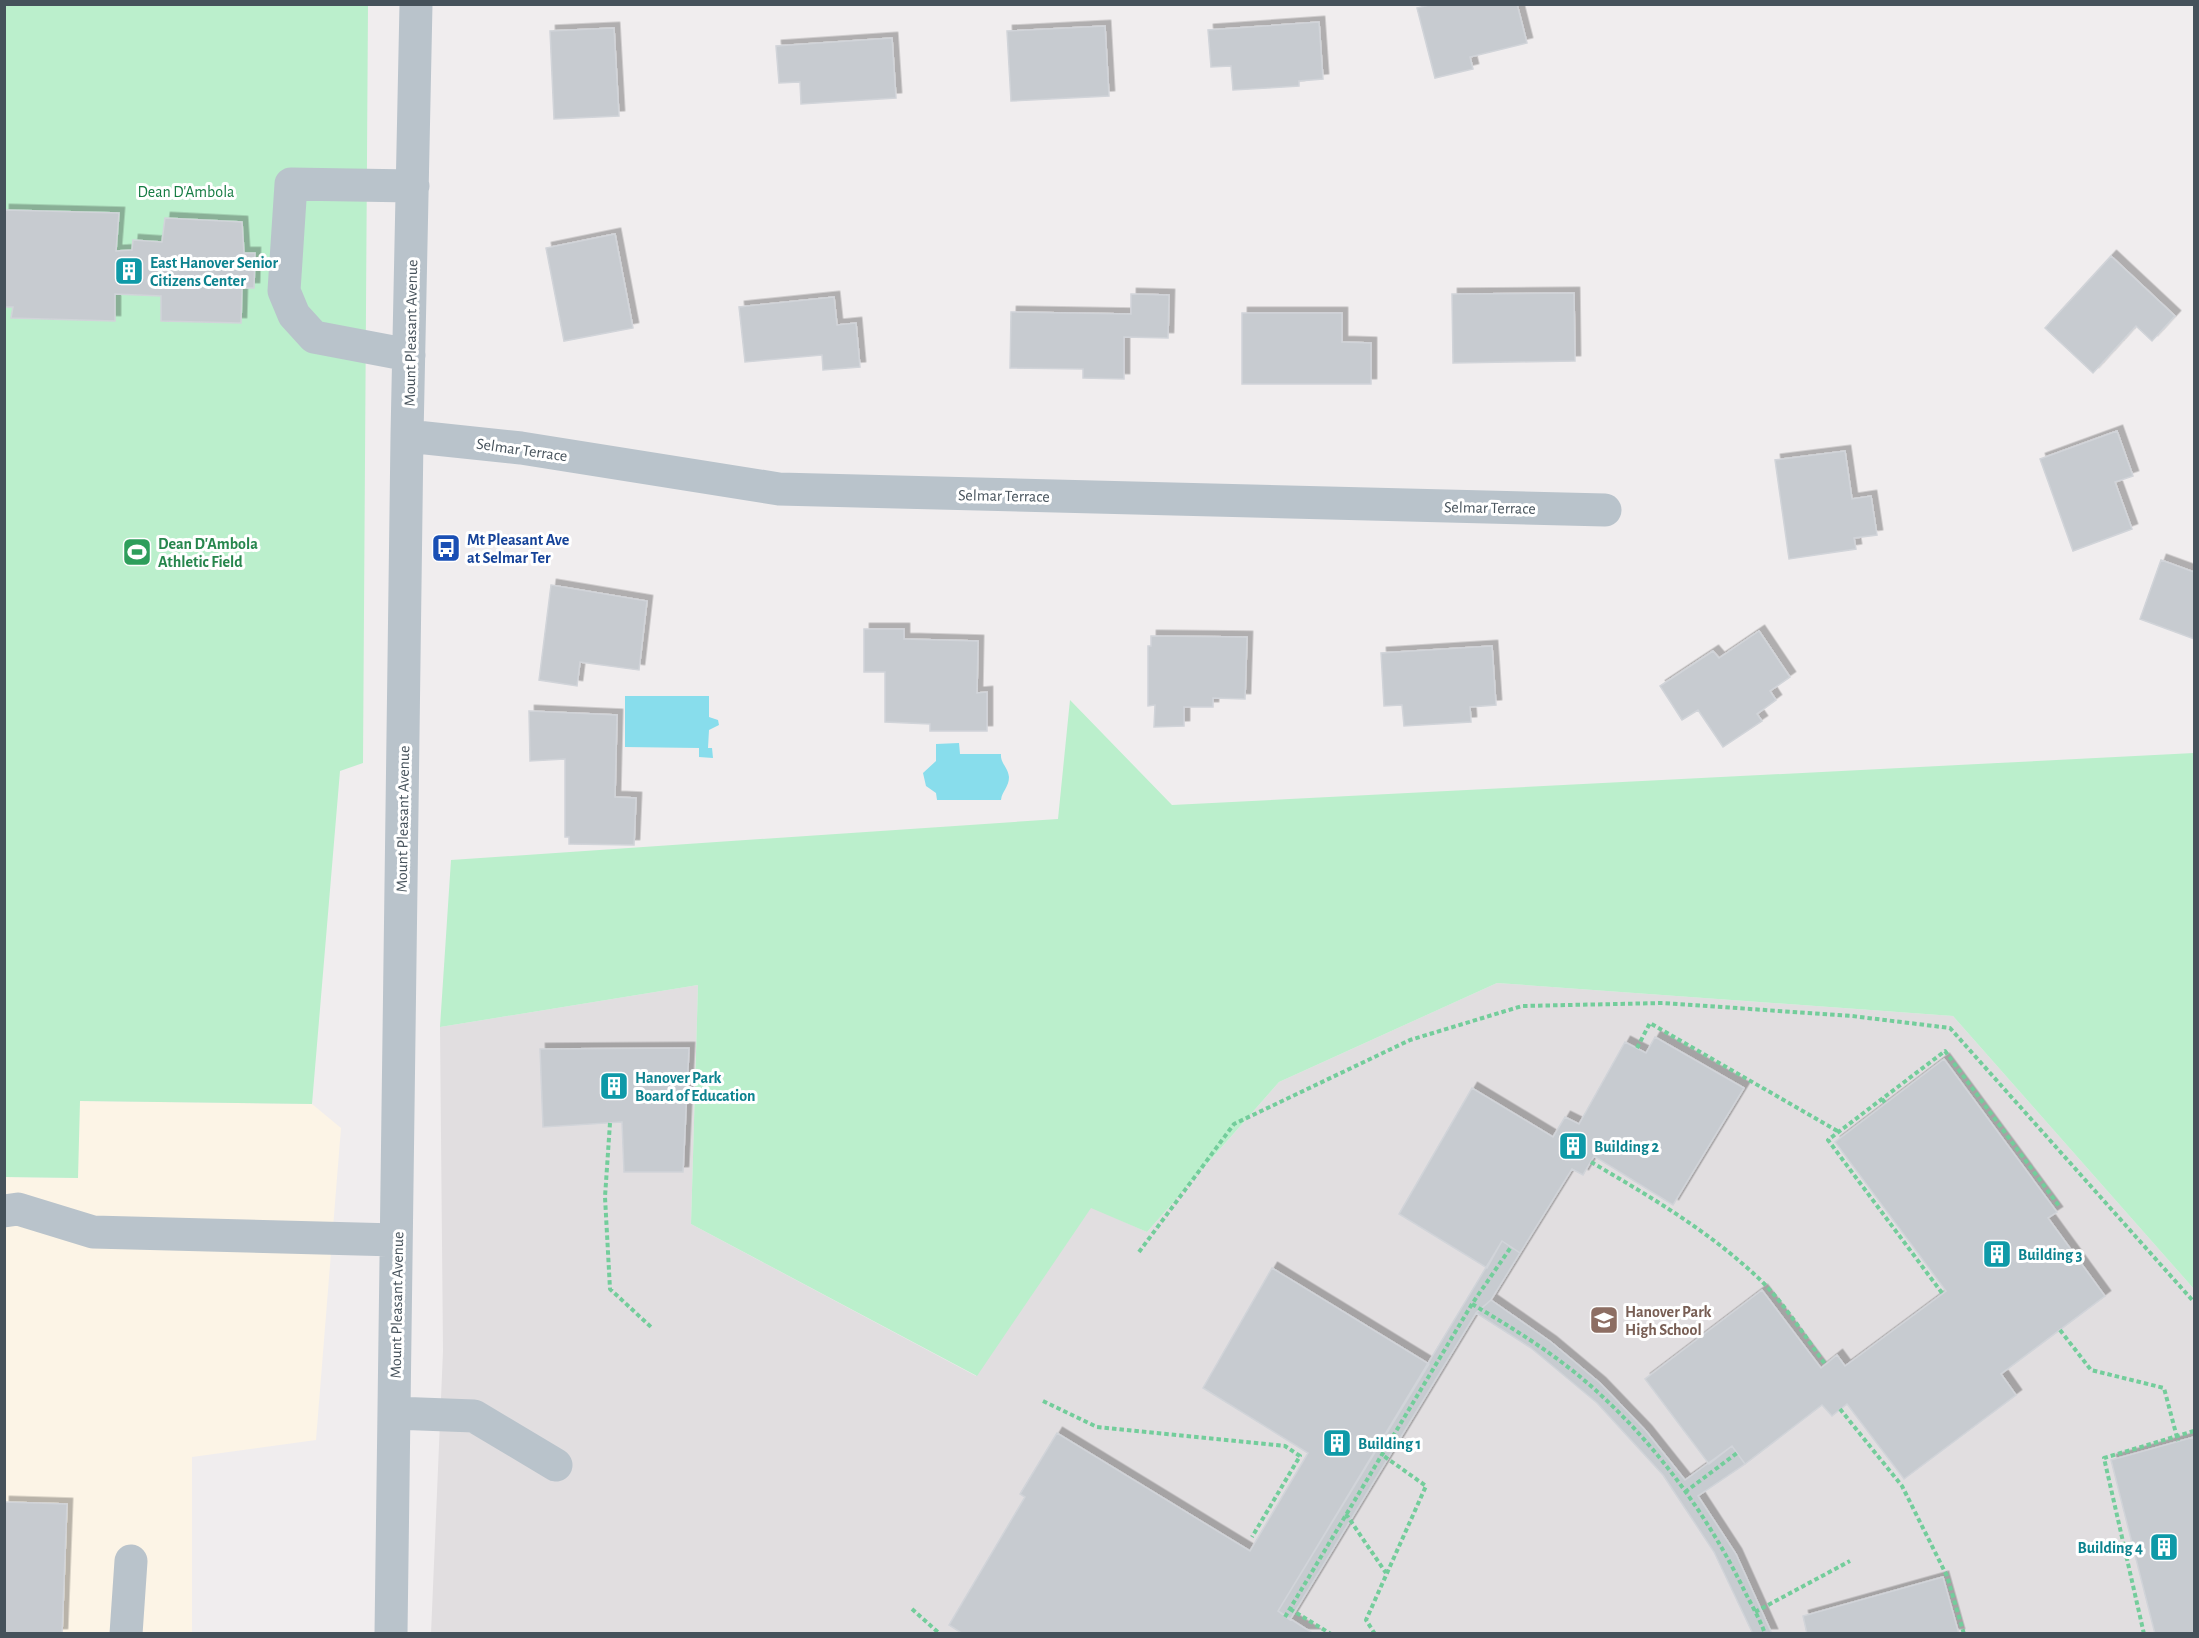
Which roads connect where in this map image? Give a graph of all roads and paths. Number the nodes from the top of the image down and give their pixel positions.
1 (416, 4) edge
2 (413, 186) junction
3 (410, 355) junction
4 (408, 436) junction
5 (1605, 510) dead end
6 (1637, 1048) dead end
7 (1882, 1100) junction
8 (1886, 1104) dead end
9 (610, 1123) dead end
10 (1839, 1132) junction
11 (1591, 1162) dead end
12 (2059, 1206) dead end
13 (4, 1211) edge
14 (396, 1240) junction
15 (1511, 1247) dead end
16 (1139, 1252) dead end
17 (1942, 1293) dead end
18 (2194, 1302) edge
19 (1472, 1304) junction
20 (651, 1327) dead end
21 (2060, 1330) dead end
22 (1825, 1365) dead end
23 (1043, 1401) dead end
24 (1840, 1409) dead end
25 (394, 1413) junction
26 (2194, 1431) edge
27 (2177, 1439) junction
28 (1737, 1453) dead end
29 (1381, 1454) junction
30 (556, 1465) dead end
31 (1685, 1492) junction
32 (1346, 1514) junction
33 (1252, 1537) dead end
34 (131, 1561) dead end
35 (1850, 1561) dead end
36 (1386, 1573) junction
37 (912, 1608) dead end
38 (1290, 1609) junction
39 (1755, 1612) junction
40 (1285, 1617) dead end
41 (126, 1634) edge
42 (391, 1634) edge
43 (940, 1634) edge
44 (1331, 1634) edge
45 (1376, 1634) edge
46 (1765, 1634) edge
47 (1964, 1634) edge
48 (2144, 1634) edge

1 - 2 street, Mount Pleasant Avenue
2 - 3 street, Mount Pleasant Avenue
2 - 3 street
3 - 4 street, Mount Pleasant Avenue
4 - 5 street, Selmar Terrace
4 - 14 street, Mount Pleasant Avenue
6 - 10 path
7 - 8 path
7 - 10 path
7 - 12 path
9 - 20 path
10 - 17 path
11 - 22 path
13 - 14 street
14 - 25 street, Mount Pleasant Avenue
15 - 19 path
16 - 18 path
19 - 29 path
19 - 31 path
21 - 27 path
23 - 33 path
24 - 47 path
25 - 30 street
25 - 42 street, Mount Pleasant Avenue
26 - 27 path
27 - 48 path
28 - 31 path
29 - 32 path
29 - 36 path
31 - 39 path
32 - 36 path
32 - 38 path
34 - 41 street
35 - 39 path
36 - 45 path
37 - 43 path
38 - 40 path
38 - 44 path
39 - 46 path

